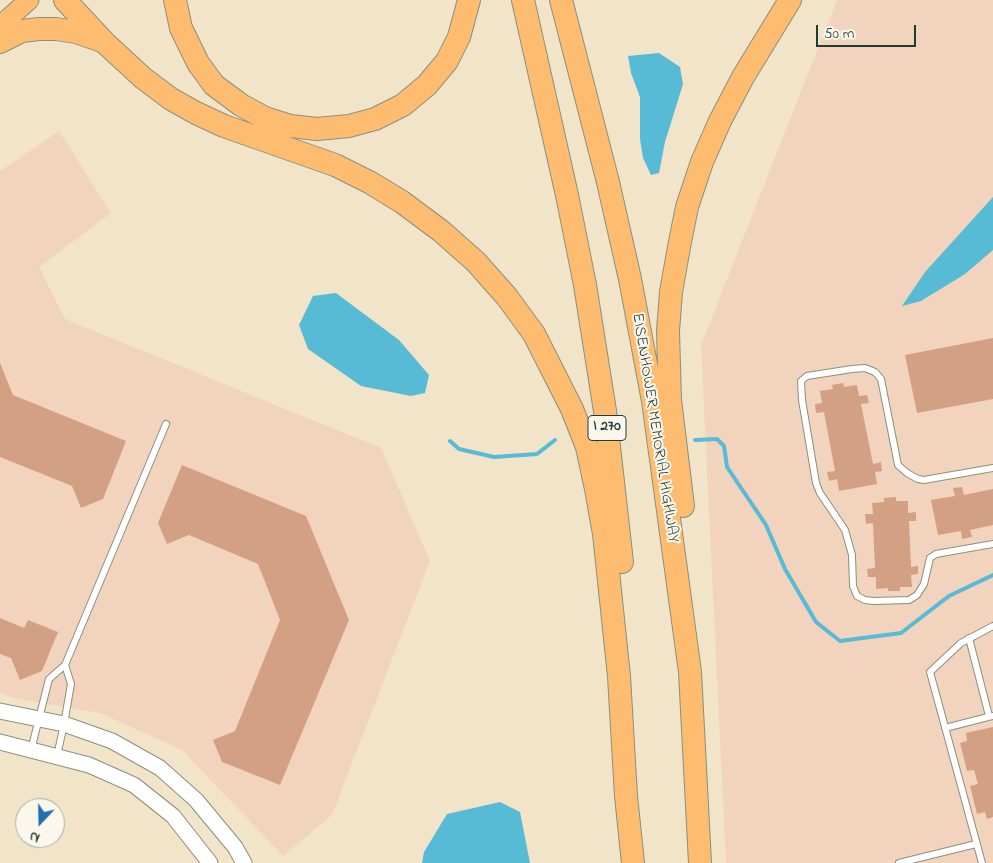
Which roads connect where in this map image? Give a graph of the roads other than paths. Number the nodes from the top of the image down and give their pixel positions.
1 (29, 0) edge
2 (65, 0) edge
3 (175, 0) edge
4 (469, 0) edge
5 (523, 0) edge
6 (561, 0) edge
7 (790, 0) edge
8 (0, 26) edge
9 (0, 42) edge
10 (104, 42) junction
11 (166, 424) dead end
12 (993, 468) edge
13 (993, 544) edge
14 (993, 626) edge
15 (969, 638) junction
16 (65, 666) junction
17 (690, 672) junction
18 (0, 711) edge
19 (991, 716) edge
20 (39, 719) junction
21 (64, 724) junction
22 (945, 728) junction
23 (0, 742) edge
24 (32, 750) junction
25 (56, 756) junction
26 (976, 844) junction
27 (210, 863) edge
28 (244, 863) edge
29 (633, 863) edge
30 (642, 863) edge
31 (700, 863) edge
32 (899, 863) edge
33 (982, 863) edge

1 - 8 main road
2 - 10 highway
3 - 4 highway
5 - 30 highway, I 270
6 - 17 highway, EISENHOWER MEMORIAL HIGHWAY
7 - 17 highway
9 - 10 highway
10 - 29 highway
11 - 16 lane
12 - 13 lane
14 - 15 lane
15 - 19 lane
15 - 22 lane
16 - 20 lane
16 - 21 lane
17 - 31 highway, EISENHOWER MEMORIAL HIGHWAY
18 - 20 street
19 - 22 lane
20 - 21 street
20 - 24 lane
21 - 25 lane
21 - 28 street
22 - 26 lane
23 - 24 street
24 - 25 street
25 - 27 street
26 - 32 lane
26 - 33 lane

